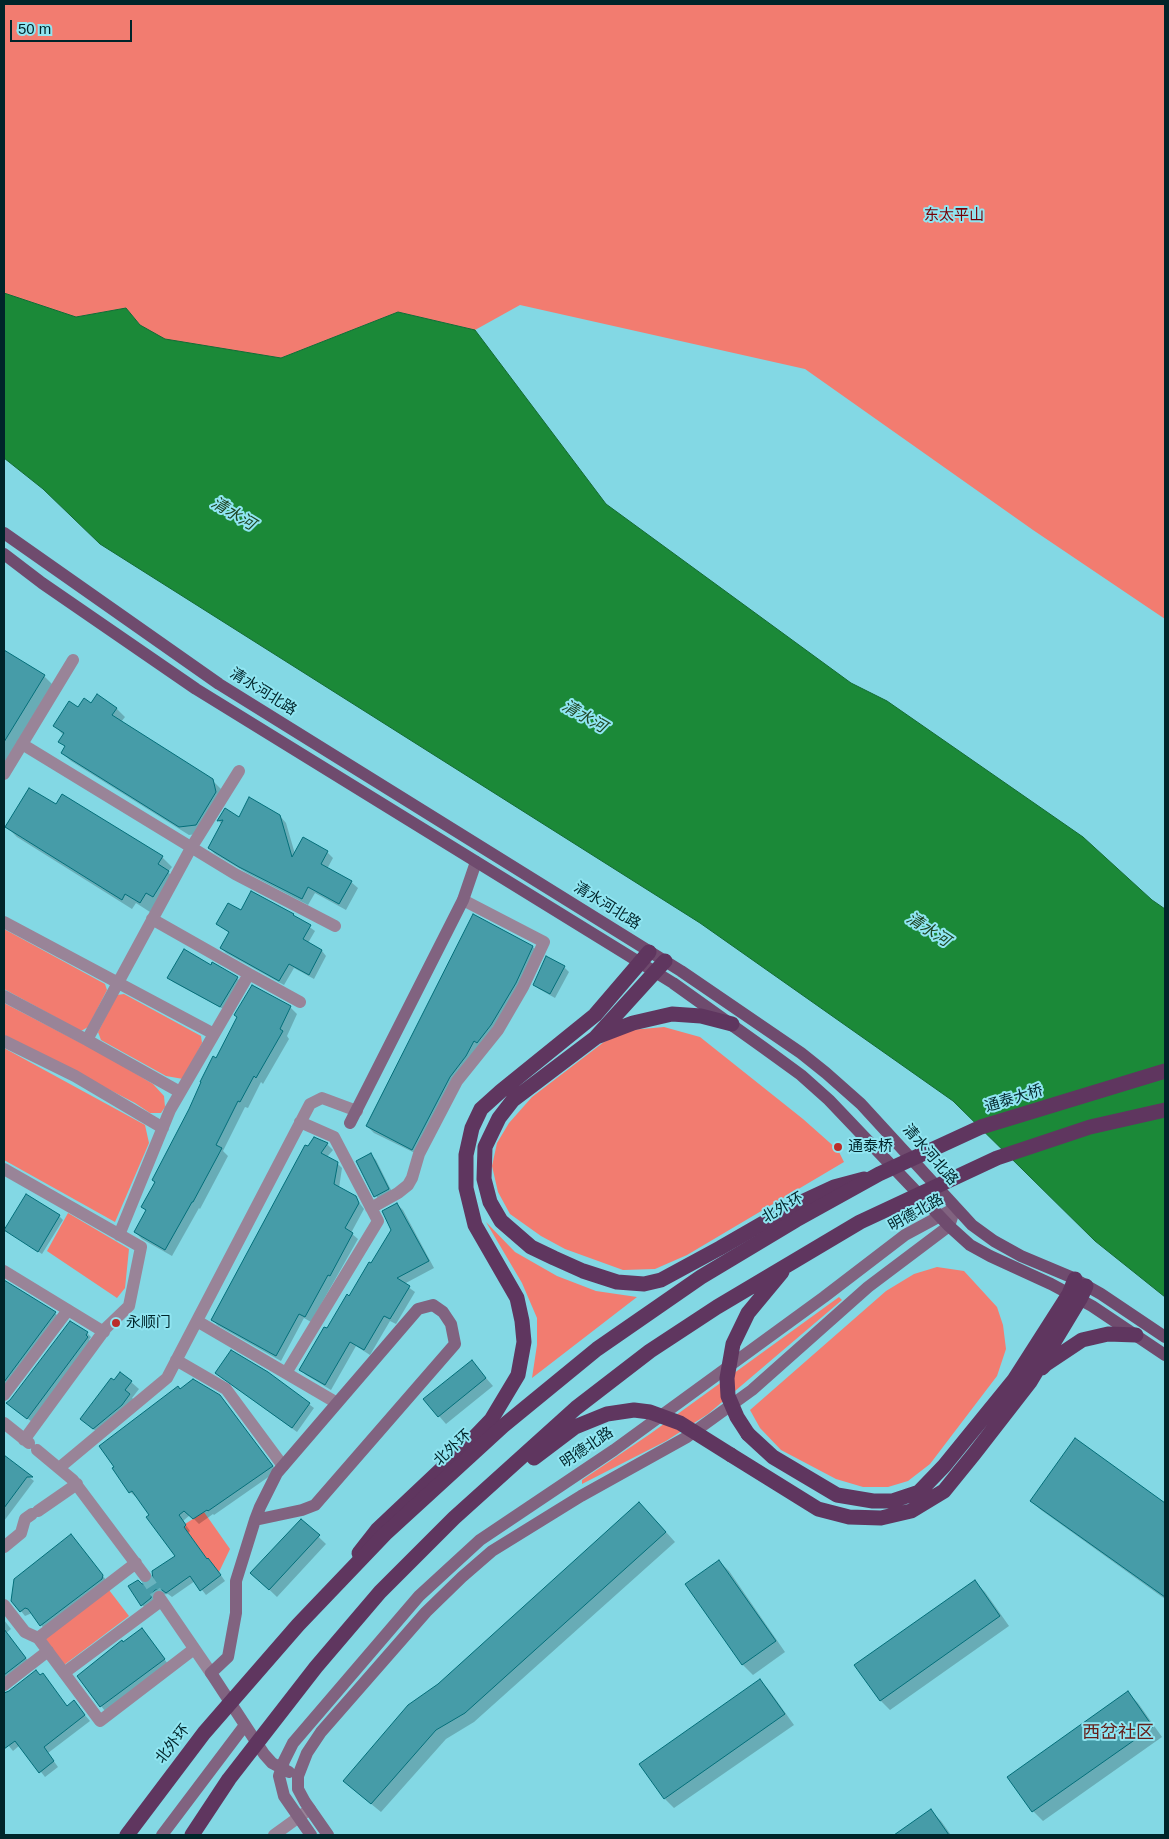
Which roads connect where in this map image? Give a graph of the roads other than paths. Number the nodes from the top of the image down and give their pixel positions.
1 (4, 533) edge
2 (4, 554) edge
3 (73, 660) dead end
4 (22, 744) junction
5 (239, 771) dead end
6 (4, 774) edge
7 (191, 848) junction
8 (476, 862) junction
9 (463, 900) junction
10 (152, 919) junction
11 (4, 922) edge
12 (335, 926) dead end
13 (644, 957) junction
14 (660, 967) junction
15 (249, 974) junction
16 (118, 983) junction
17 (4, 996) edge
18 (300, 1002) dead end
19 (732, 1024) junction
20 (214, 1034) junction
21 (595, 1038) junction
22 (88, 1040) junction
23 (4, 1041) edge
24 (1165, 1071) edge
25 (180, 1092) junction
26 (1165, 1110) edge
27 (357, 1111) junction
28 (300, 1122) junction
29 (350, 1123) dead end
30 (163, 1128) junction
31 (4, 1169) edge
32 (879, 1174) junction
33 (371, 1208) junction
34 (956, 1208) junction
35 (945, 1221) junction
36 (119, 1235) junction
37 (790, 1264) junction
38 (4, 1271) edge
39 (1078, 1289) junction
40 (68, 1310) junction
41 (197, 1321) junction
42 (104, 1332) junction
43 (1136, 1335) junction
44 (1165, 1337) edge
45 (1165, 1355) edge
46 (176, 1360) junction
47 (286, 1374) junction
48 (1030, 1382) junction
49 (4, 1395) edge
50 (337, 1403) junction
51 (4, 1423) edge
52 (30, 1444) junction
53 (282, 1466) junction
54 (59, 1468) junction
55 (77, 1484) junction
56 (255, 1520) junction
57 (4, 1547) edge
58 (136, 1563) junction
59 (145, 1576) tunnel mouth
60 (4, 1605) edge
61 (298, 1624) junction
62 (38, 1638) junction
63 (194, 1649) junction
64 (48, 1651) junction
65 (316, 1666) junction
66 (64, 1673) junction
67 (211, 1673) junction
68 (4, 1685) edge
69 (245, 1725) junction
70 (281, 1769) junction
71 (298, 1776) junction
72 (310, 1809) junction
73 (299, 1818) junction
74 (127, 1835) edge
75 (162, 1835) edge
76 (192, 1835) edge
77 (274, 1835) edge
78 (311, 1835) edge
79 (328, 1835) edge

1 - 13 main road, 清水河北路
2 - 8 main road, 清水河北路
3 - 4 street
4 - 6 street
4 - 7 street
5 - 7 street
7 - 10 street
7 - 12 street
8 - 9 main road
8 - 13 main road, 清水河北路
9 - 27 main road
9 - 33 street
10 - 15 street
10 - 16 street
11 - 16 street
13 - 14 main road, 清水河北路
13 - 61 highway, bridge
14 - 19 main road, 清水河北路
14 - 21 highway
14 - 34 main road, 清水河北路
15 - 18 street
15 - 20 street
16 - 20 street
16 - 22 street
17 - 22 street
19 - 21 highway
19 - 35 main road, 清水河北路
20 - 25 street
21 - 32 highway, bridge
22 - 25 street
23 - 30 street
24 - 32 highway, 通泰大桥, bridge
25 - 30 street
26 - 37 highway, bridge
27 - 28 street
27 - 29 main road
28 - 33 street
28 - 41 street
30 - 36 street
31 - 36 street
32 - 61 highway, 北外环, bridge
33 - 47 street
34 - 35 main road, 明德北路
34 - 39 main road, 清水河北路
35 - 39 main road, 清水河北路
35 - 70 main road, 明德北路
35 - 71 main road, 明德北路
36 - 42 street
37 - 39 highway, bridge
37 - 65 highway, bridge
38 - 40 street
39 - 43 main road, 清水河北路
39 - 44 main road, 清水河北路
39 - 48 highway
40 - 42 street
40 - 49 street
41 - 46 street
41 - 47 street
42 - 52 street
43 - 45 main road, 清水河北路
43 - 48 highway
46 - 53 street
46 - 54 street
47 - 50 street
48 - 65 highway, bridge
50 - 53 main road
50 - 56 main road
51 - 52 street
52 - 54 street
53 - 56 main road
54 - 55 street
55 - 57 street
55 - 58 street
56 - 67 main road
58 - 59 street
58 - 62 street
60 - 62 street
61 - 74 highway, 北外环, bridge
62 - 64 street
63 - 66 street
63 - 66 street
63 - 67 street
64 - 66 street
64 - 68 street
65 - 76 highway, bridge
67 - 69 main road
69 - 70 main road
69 - 75 main road
70 - 71 main road
70 - 73 main road
71 - 72 main road
72 - 73 street
72 - 79 main road
73 - 77 street
73 - 78 main road

